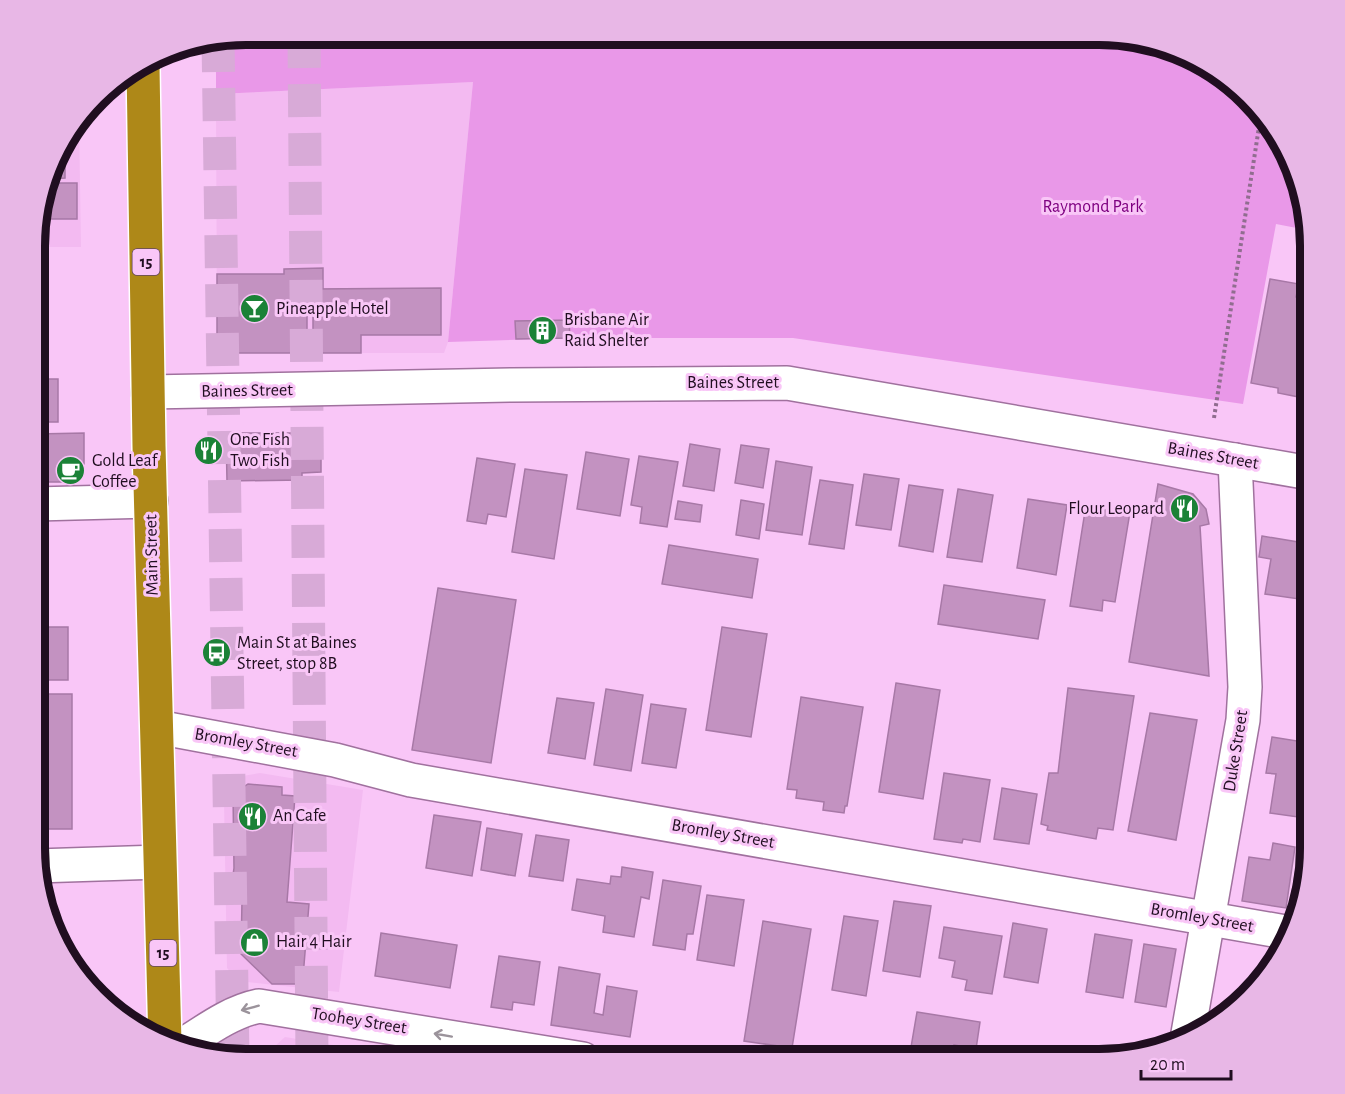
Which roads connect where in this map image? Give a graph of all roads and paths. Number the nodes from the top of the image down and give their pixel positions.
1 (137, 77) edge
2 (1259, 125) edge
3 (148, 392) junction
4 (1214, 418) dead end
5 (1235, 460) junction
6 (1300, 471) edge
7 (151, 501) junction
8 (45, 504) edge
9 (157, 727) junction
10 (160, 862) junction
11 (46, 866) edge
12 (1208, 919) junction
13 (1282, 931) edge
14 (1189, 1027) edge
15 (165, 1032) edge
16 (190, 1041) edge
17 (522, 1049) edge

1 - 3 highway, Main Street / 15
2 - 4 path
3 - 5 street, Baines Street
3 - 7 highway, Main Street / 15
5 - 6 street, Baines Street
5 - 12 street, Duke Street
7 - 8 street
7 - 9 highway, Main Street / 15
9 - 10 highway, Main Street / 15
9 - 12 street, Bromley Street
10 - 11 street
10 - 15 highway, Main Street / 15
12 - 13 street, Bromley Street
12 - 14 street, Duke Street
17 -> 16 street, Toohey Street

